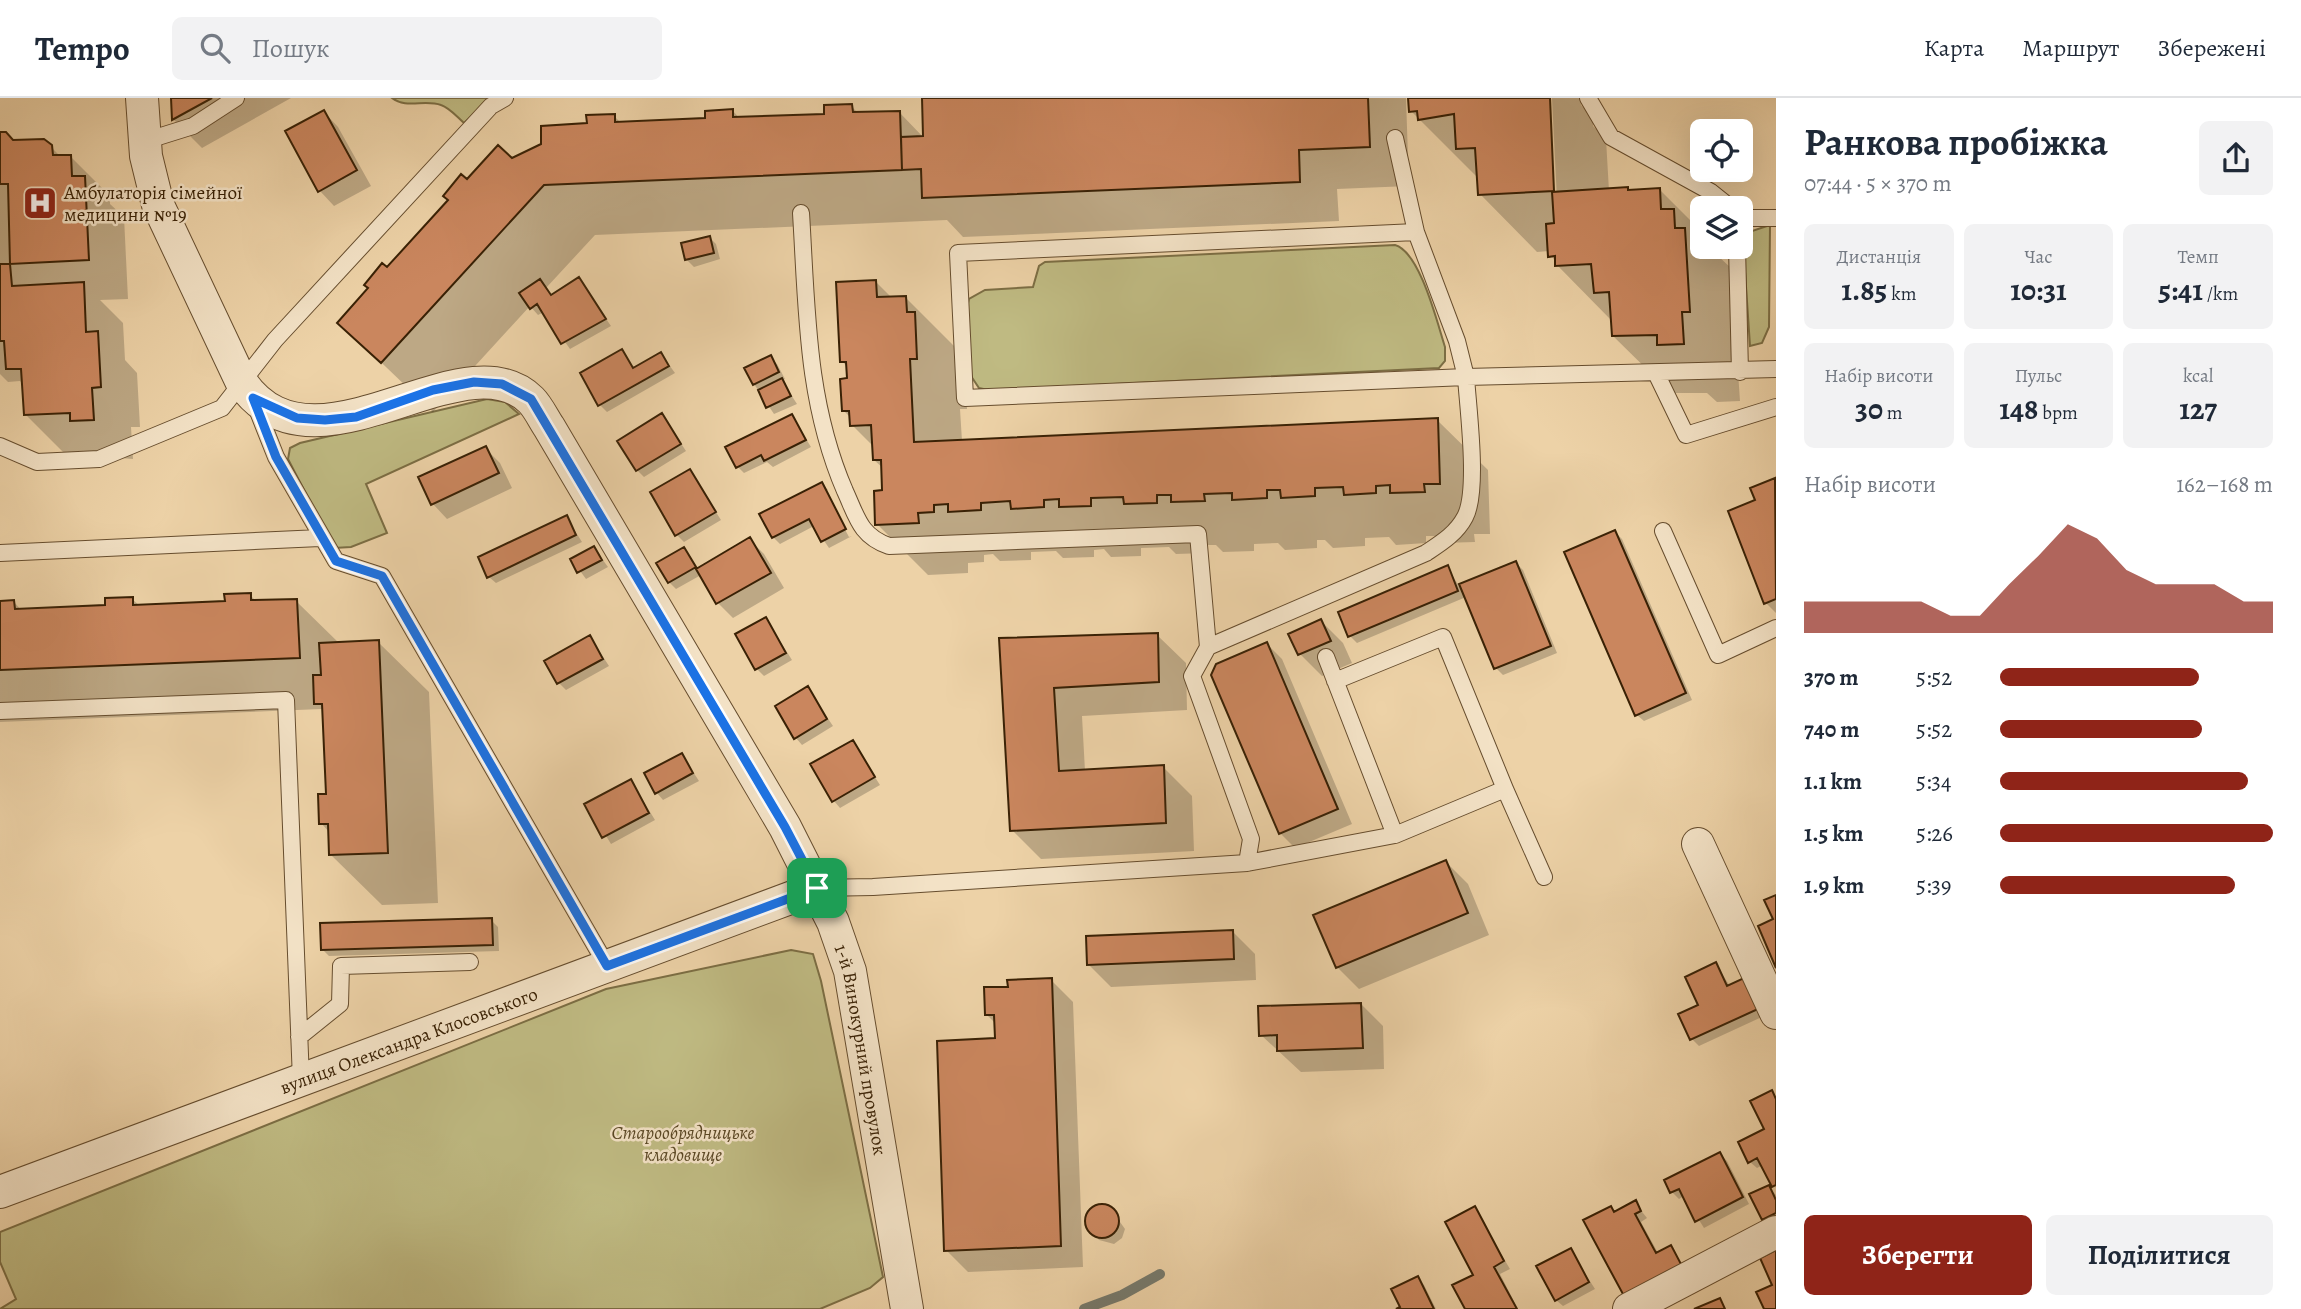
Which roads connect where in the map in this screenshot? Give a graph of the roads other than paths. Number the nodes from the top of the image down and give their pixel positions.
1 (142, 98) edge
2 (236, 98) edge
3 (505, 98) edge
4 (1588, 98) edge
5 (1395, 138) dead end
6 (145, 141) junction
7 (1716, 196) edge
8 (801, 213) dead end
9 (1753, 218) edge
10 (1776, 218) edge
11 (1416, 232) junction
12 (1737, 259) edge
13 (1776, 369) edge
14 (1740, 372) junction
15 (1656, 373) junction
16 (1466, 376) junction
17 (248, 391) junction
18 (1776, 407) edge
19 (0, 446) edge
20 (1663, 531) dead end
21 (320, 538) junction
22 (0, 553) edge
23 (1776, 628) edge
24 (1208, 647) junction
25 (1326, 657) dead end
26 (1335, 681) junction
27 (0, 711) edge
28 (1506, 789) junction
29 (1395, 835) junction
30 (1698, 844) dead end
31 (1247, 863) junction
32 (1544, 877) dead end
33 (817, 888) junction
34 (470, 962) dead end
35 (607, 966) junction
36 (1776, 1013) edge
37 (299, 1037) junction
38 (301, 1080) junction
39 (0, 1192) edge
40 (1776, 1232) edge
41 (907, 1309) edge
42 (1629, 1309) edge

1 - 6 street
2 - 6 lane
3 - 17 lane
4 - 7 lane
5 - 11 lane
6 - 17 street
8 - 24 lane
9 - 10 lane
11 - 16 lane
11 - 16 lane
12 - 14 lane
13 - 14 lane
14 - 15 lane
15 - 16 lane
15 - 18 lane
16 - 24 lane
17 - 19 lane
17 - 21 lane
17 - 33 street, 1-й Винокурний провулок
20 - 23 lane
21 - 22 lane
21 - 35 lane
24 - 31 lane
25 - 26 lane
26 - 28 lane
26 - 29 lane
27 - 37 lane
28 - 29 lane
28 - 32 lane
29 - 31 lane
30 - 36 street
31 - 33 lane
33 - 35 street, вулиця Олександра Клосовського
33 - 41 street, 1-й Винокурний провулок
34 - 37 lane
35 - 38 street, вулиця Олександра Клосовського
37 - 38 lane
38 - 39 street, вулиця Олександра Клосовського
40 - 42 street

